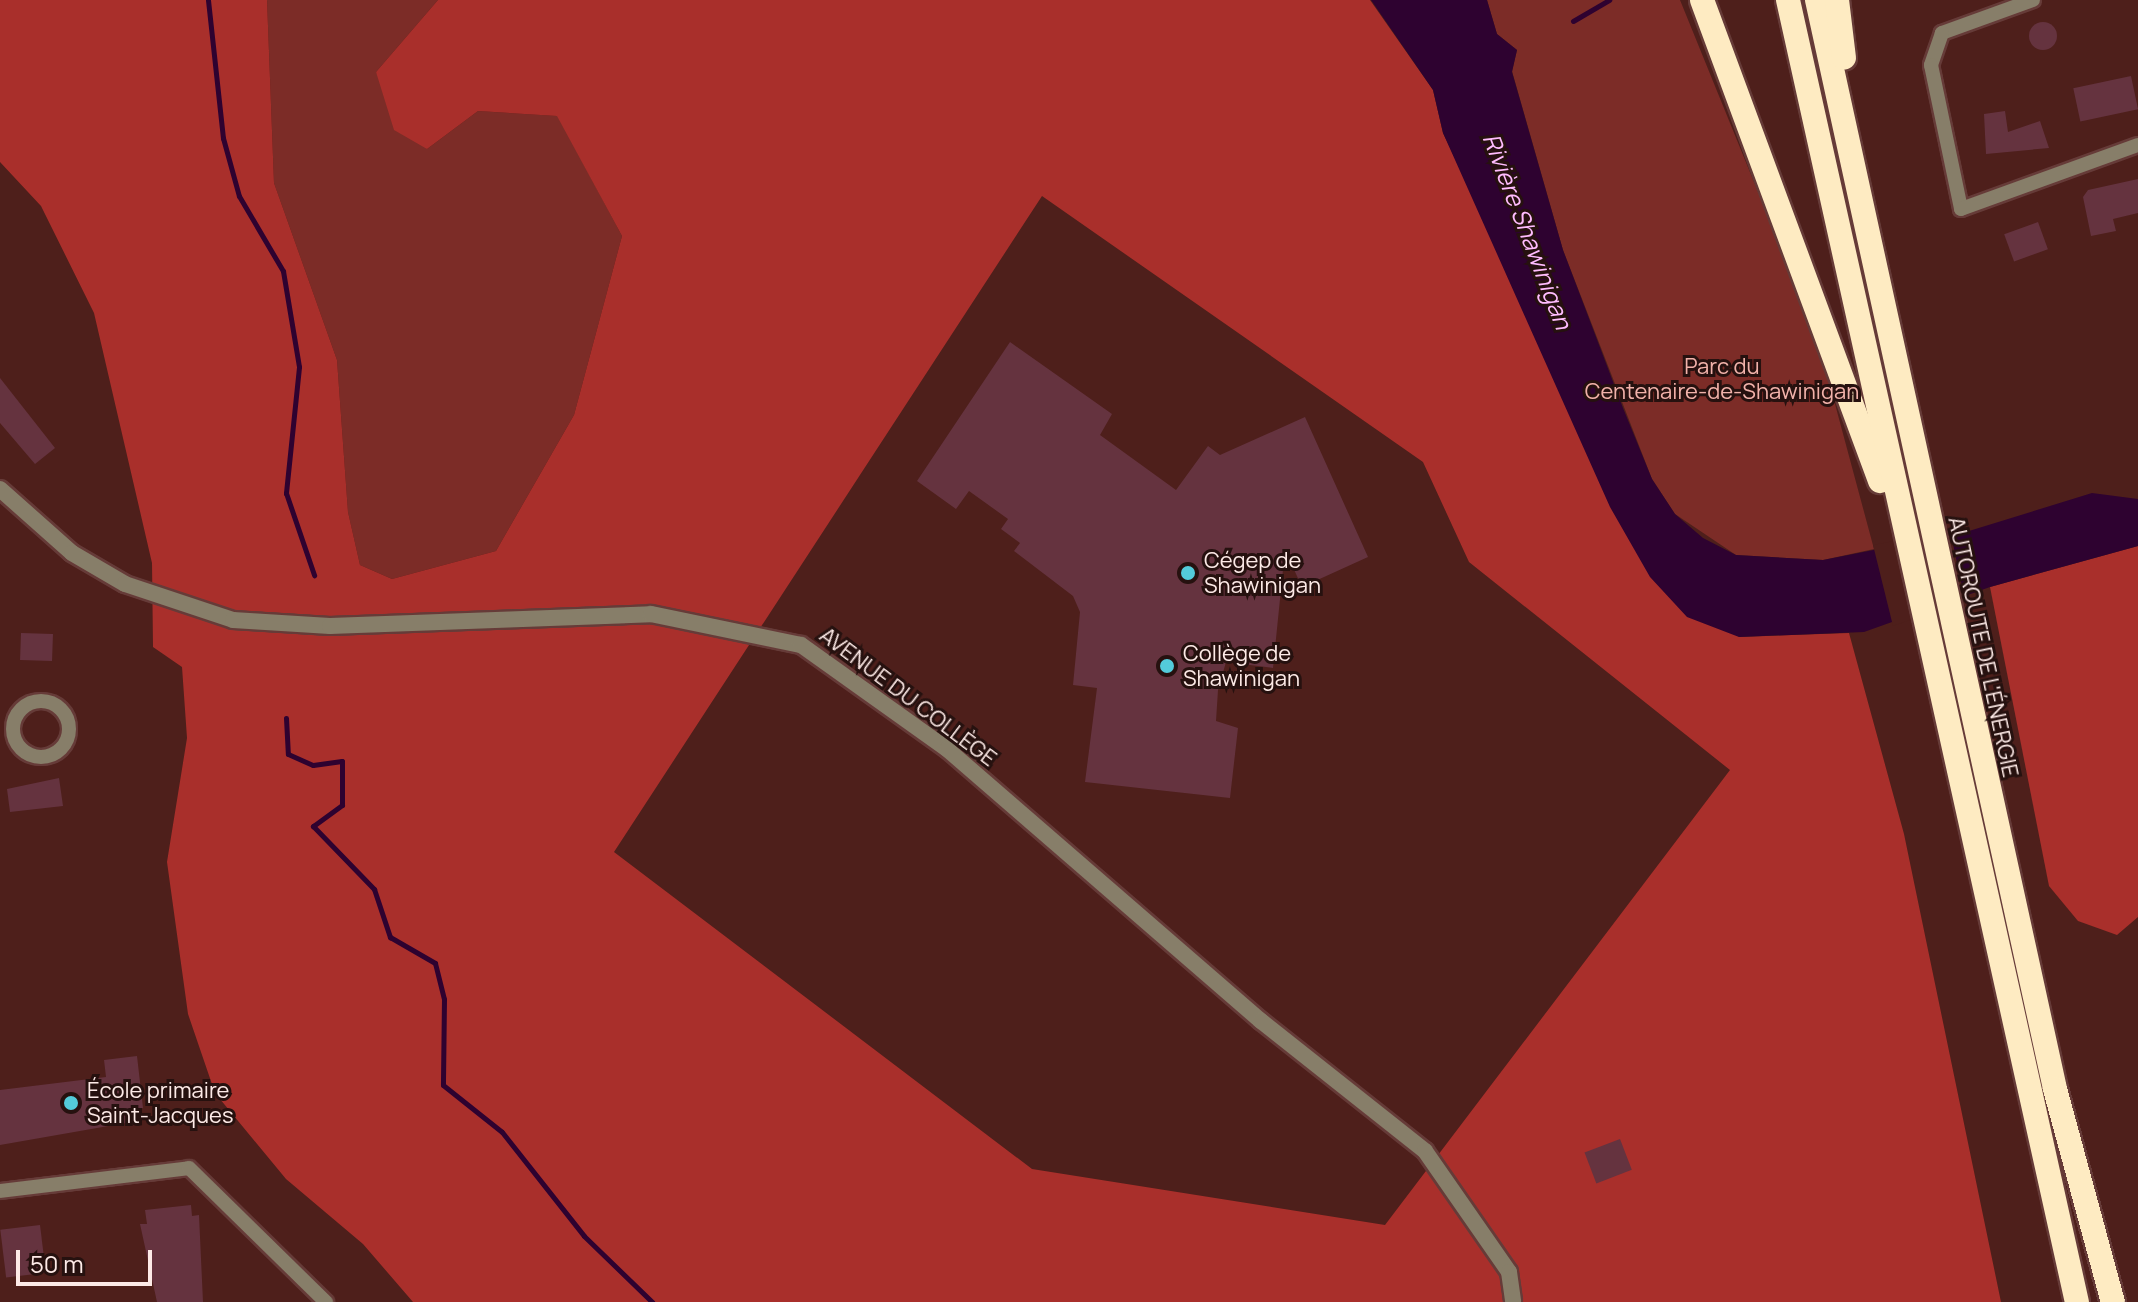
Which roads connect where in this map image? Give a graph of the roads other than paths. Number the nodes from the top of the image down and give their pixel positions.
1 (1702, 0) edge
2 (1788, 0) edge
3 (1817, 0) edge
4 (1837, 0) edge
5 (2033, 0) edge
6 (2138, 145) edge
7 (1860, 195) junction
8 (1880, 460) junction
9 (0, 489) edge
10 (6, 732) edge
11 (0, 1191) edge
12 (326, 1302) edge
13 (1513, 1302) edge
14 (2077, 1302) edge
15 (2113, 1302) edge

1 - 8 highway
2 - 8 highway
3 - 7 highway, AUTOROUTE DE L'ÉNERGIE
4 - 7 highway
5 - 6 street
7 - 15 highway, AUTOROUTE DE L'ÉNERGIE
8 - 14 highway
9 - 13 street, AVENUE DU COLLÈGE
10 - 10 street
11 - 12 street

